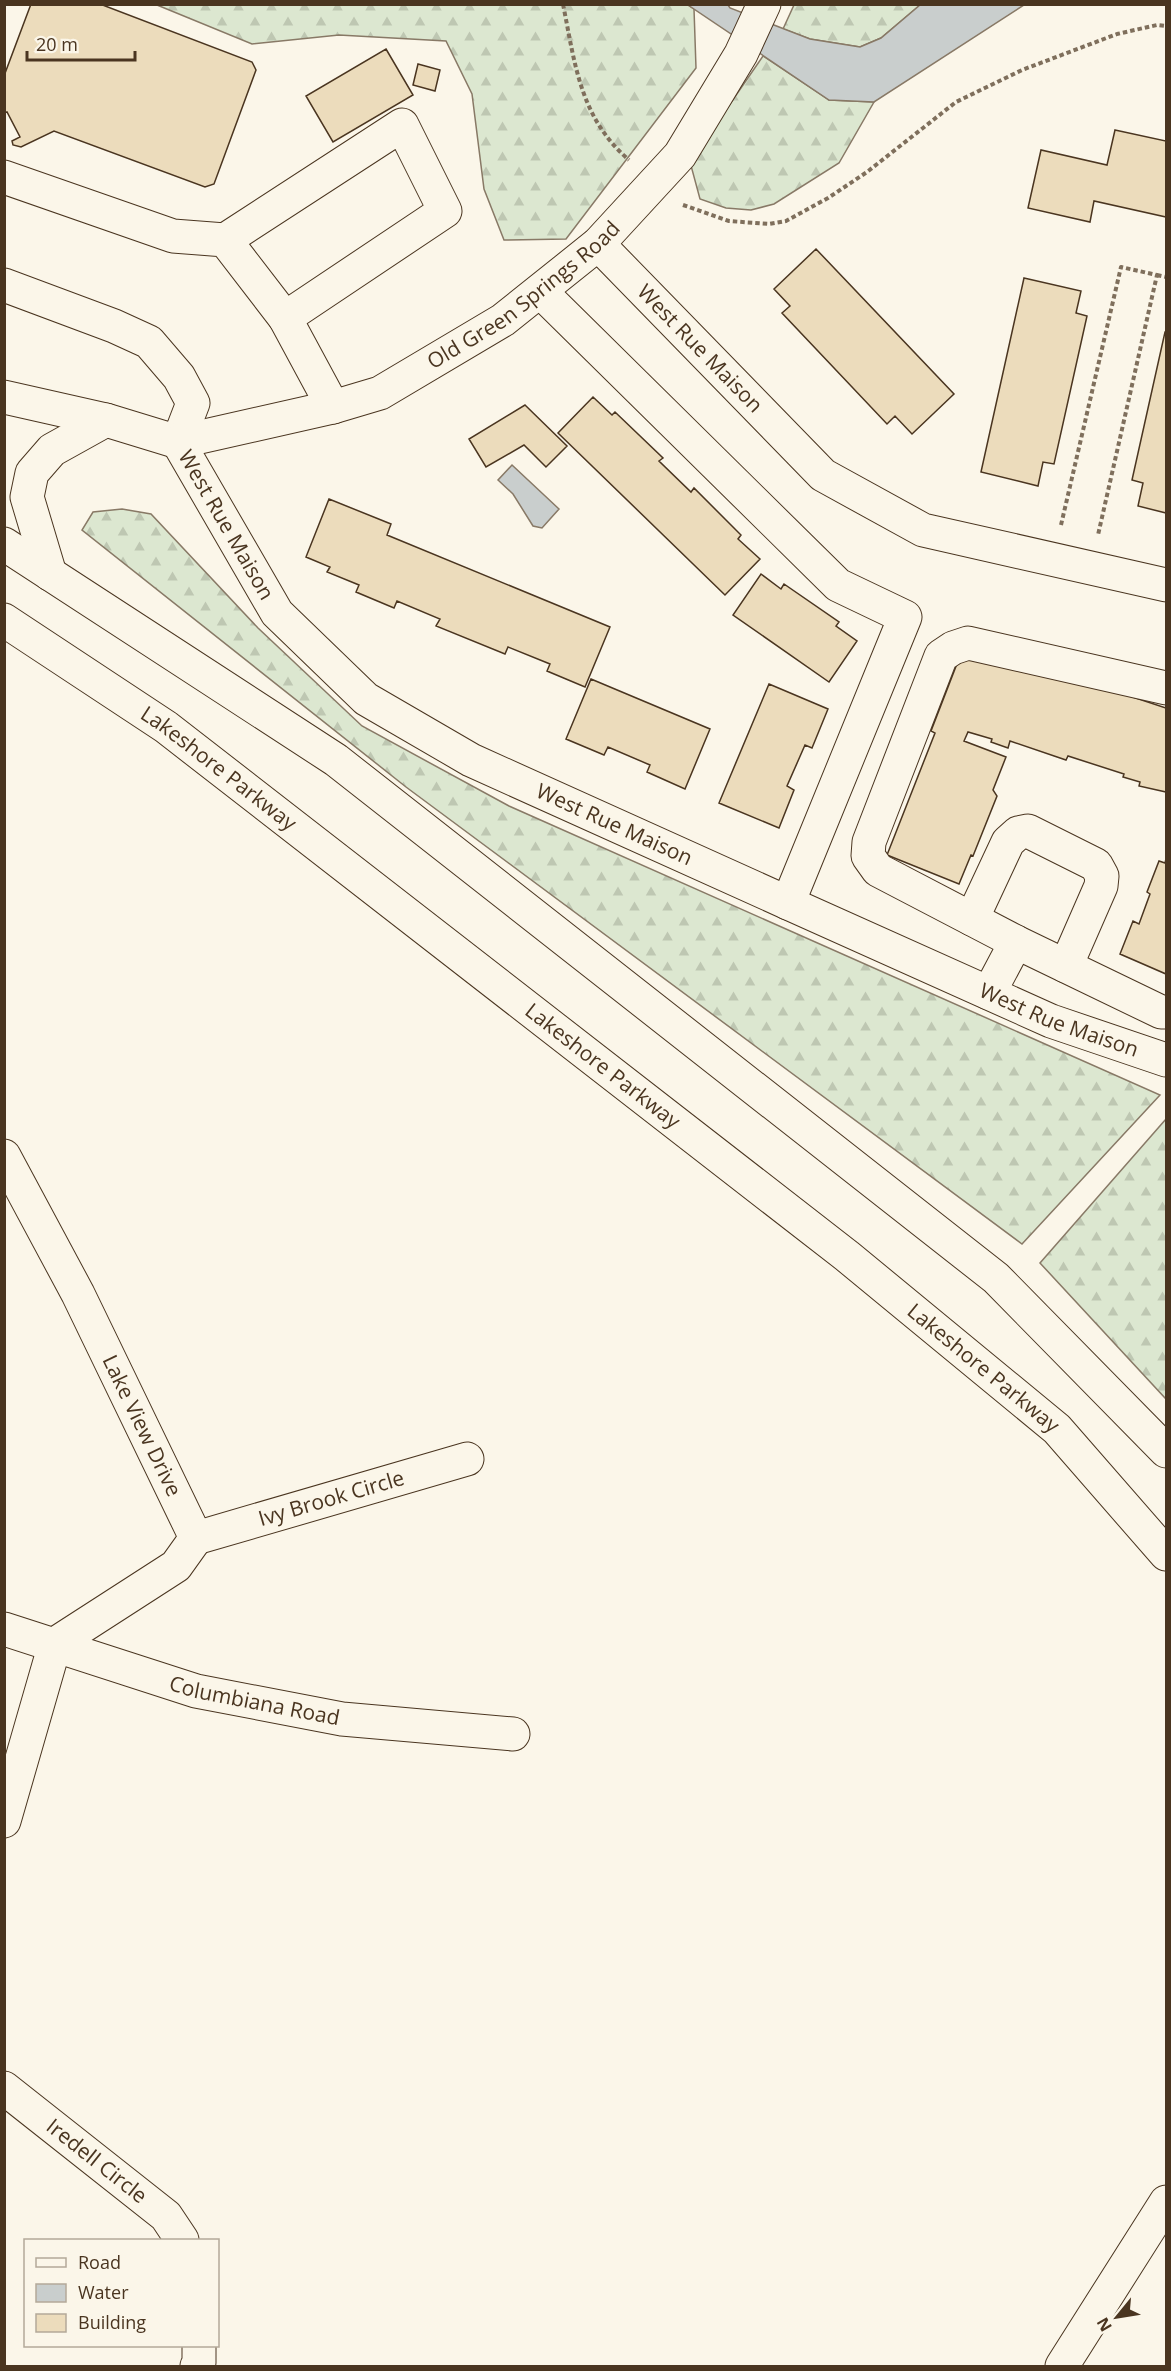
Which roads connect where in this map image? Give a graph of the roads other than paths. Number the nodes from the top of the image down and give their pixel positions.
1 (764, 4) edge
2 (4, 177) edge
3 (225, 240) junction
4 (598, 244) junction
5 (4, 285) edge
6 (540, 291) junction
7 (285, 318) junction
8 (4, 397) edge
9 (333, 407) junction
10 (106, 420) junction
11 (178, 442) junction
12 (4, 544) edge
13 (50, 574) junction
14 (1167, 585) edge
15 (4, 620) edge
16 (1167, 688) edge
17 (788, 903) junction
18 (972, 919) junction
19 (1016, 942) junction
20 (1066, 966) junction
21 (988, 993) junction
22 (1167, 1012) edge
23 (1167, 1060) edge
24 (4, 1156) edge
25 (1167, 1450) edge
26 (467, 1459) dead end
27 (196, 1538) junction
28 (1167, 1554) edge
29 (4, 1629) edge
30 (55, 1644) junction
31 (513, 1734) dead end
32 (4, 1821) edge
33 (4, 2088) edge
34 (1167, 2202) edge
35 (181, 2239) edge
36 (200, 2347) edge
37 (197, 2367) edge
38 (1062, 2367) edge

1 - 4 main road, Old Green Springs Road
2 - 3 main road
3 - 7 main road
3 - 7 main road
4 - 6 main road, Old Green Springs Road
4 - 14 main road, West Rue Maison
5 - 11 main road
6 - 9 main road, Old Green Springs Road
6 - 17 main road
7 - 9 main road
8 - 10 main road
9 - 11 main road, Old Green Springs Road
10 - 11 main road
10 - 13 main road
11 - 17 main road, West Rue Maison
12 - 13 main road
13 - 25 main road
15 - 28 main road, Lakeshore Parkway
16 - 18 main road
17 - 21 main road, West Rue Maison
18 - 19 main road
18 - 20 main road
19 - 20 main road
19 - 21 main road
20 - 22 main road
21 - 23 main road, West Rue Maison
24 - 27 main road, Lake View Drive
26 - 27 main road, Ivy Brook Circle
27 - 30 main road
29 - 30 main road, Columbiana Road
30 - 31 main road, Columbiana Road
30 - 32 main road
33 - 35 main road, Iredell Circle
34 - 38 main road
36 - 37 main road

